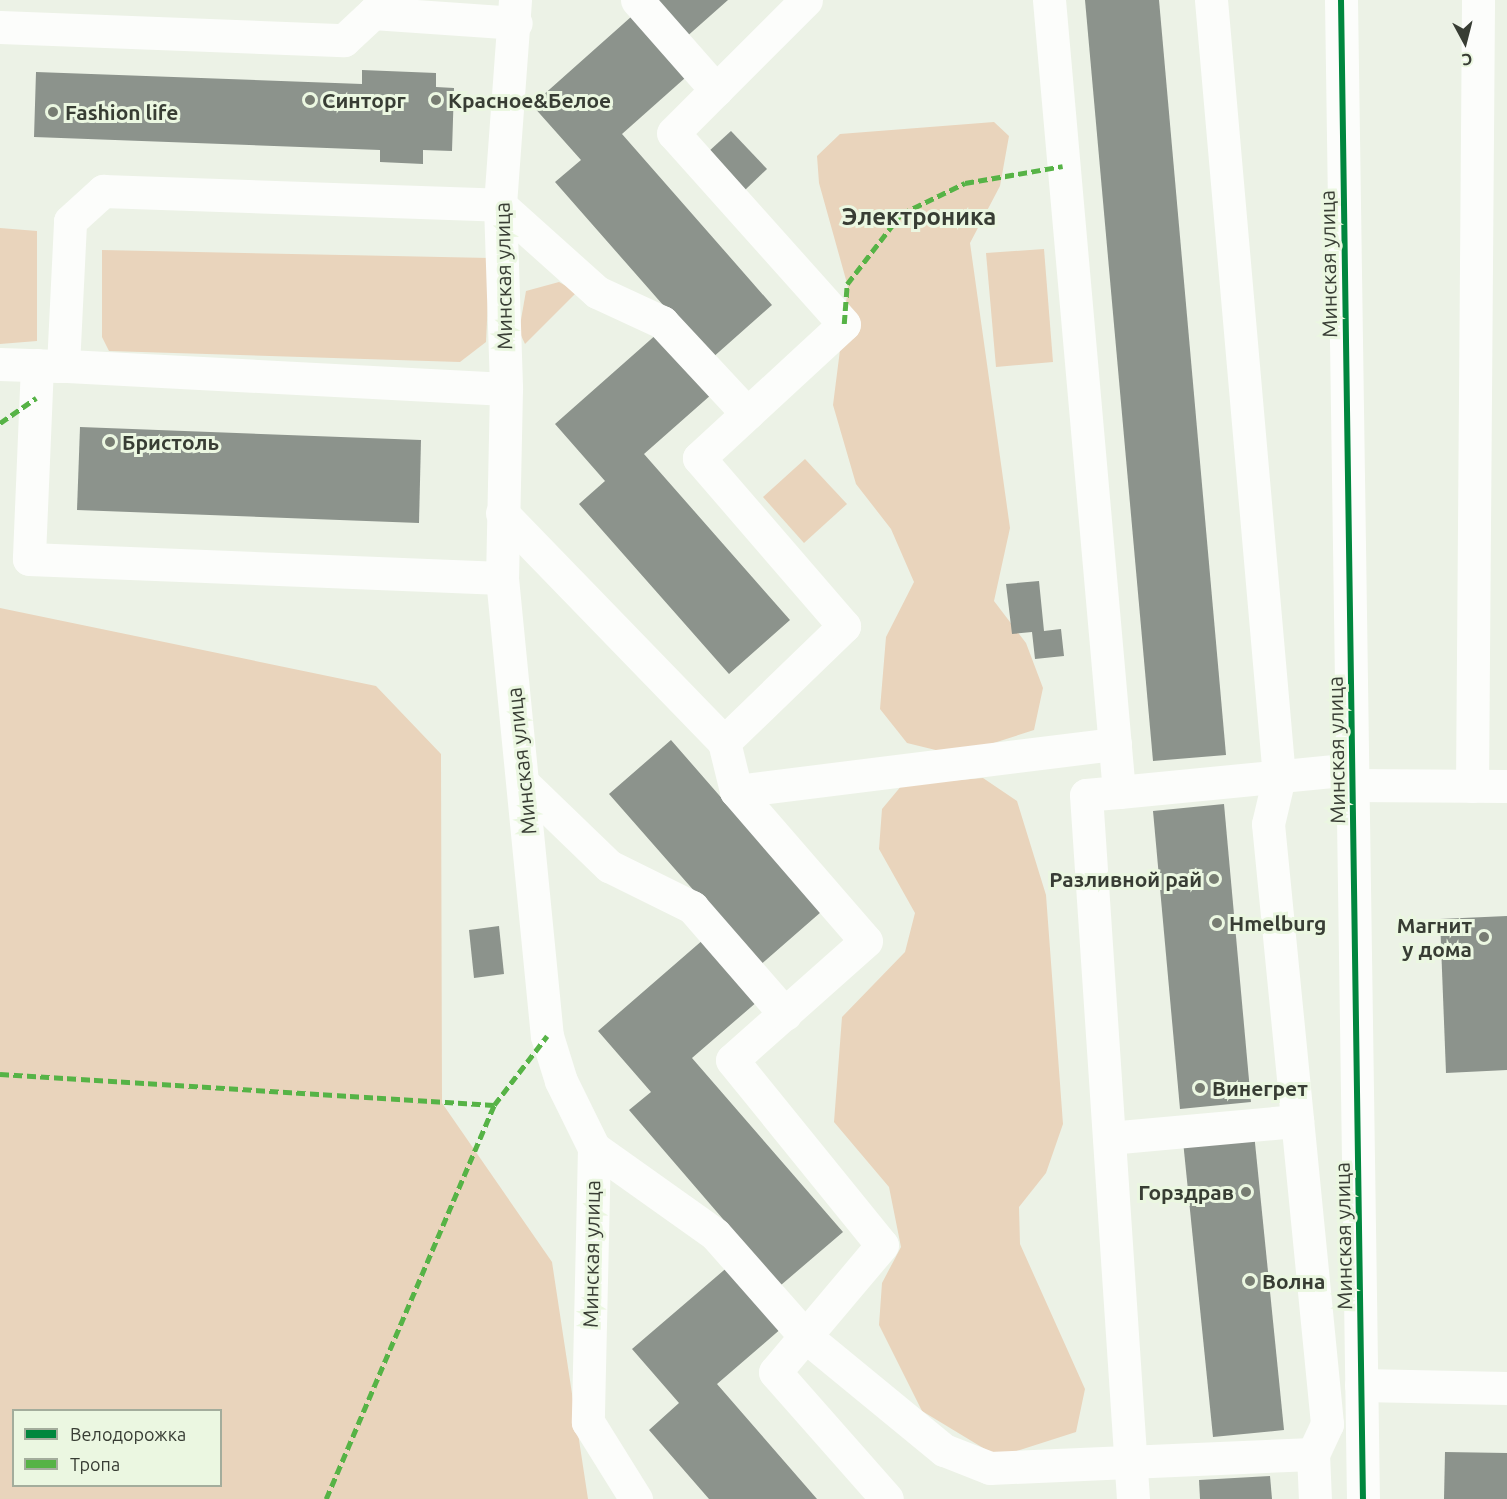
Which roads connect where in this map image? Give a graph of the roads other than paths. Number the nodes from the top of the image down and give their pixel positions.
1 (637, 0) edge
2 (806, 0) edge
3 (1048, 0) edge
4 (1211, 0) edge
5 (1341, 0) edge
6 (1478, 0) edge
7 (516, 12) edge
8 (0, 27) edge
9 (716, 90) junction
10 (500, 205) junction
11 (0, 364) edge
12 (50, 366) junction
13 (506, 389) junction
14 (747, 413) junction
15 (502, 513) junction
16 (502, 578) junction
17 (724, 742) junction
18 (1115, 744) junction
19 (1279, 777) junction
20 (1352, 777) junction
21 (523, 783) junction
22 (1472, 786) junction
23 (1507, 786) edge
24 (736, 791) junction
25 (1119, 792) junction
26 (785, 1014) junction
27 (1297, 1121) junction
28 (1109, 1138) junction
29 (594, 1148) junction
30 (805, 1336) junction
31 (1361, 1385) junction
32 (1507, 1388) edge
33 (1313, 1454) junction
34 (1130, 1462) junction
35 (636, 1499) edge
36 (887, 1499) edge
37 (1133, 1499) edge
38 (1315, 1499) edge
39 (1363, 1499) edge

1 - 9 street
2 - 9 street
3 - 18 street
4 - 19 street
5 - 20 street, Минская улица
6 - 22 street
7 - 8 street
7 - 10 street, Минская улица
9 - 14 street
10 - 12 street
10 - 13 street, Минская улица
10 - 14 street
11 - 12 street
12 - 13 street
12 - 16 street
13 - 15 street, Минская улица
14 - 17 street
15 - 16 street, Минская улица
15 - 17 street
16 - 21 street, Минская улица
17 - 24 street
18 - 24 street
18 - 25 street
19 - 20 street
19 - 25 street
19 - 27 street
20 - 22 street
20 - 31 street, Минская улица
21 - 26 street
21 - 29 street, Минская улица
22 - 23 street
24 - 26 street
25 - 28 street
26 - 30 street
27 - 28 street
27 - 33 street
28 - 34 street
29 - 30 street
29 - 35 street, Минская улица
30 - 34 street
30 - 36 street
31 - 32 street
31 - 39 street, Минская улица
33 - 34 street
33 - 38 street
34 - 37 street

